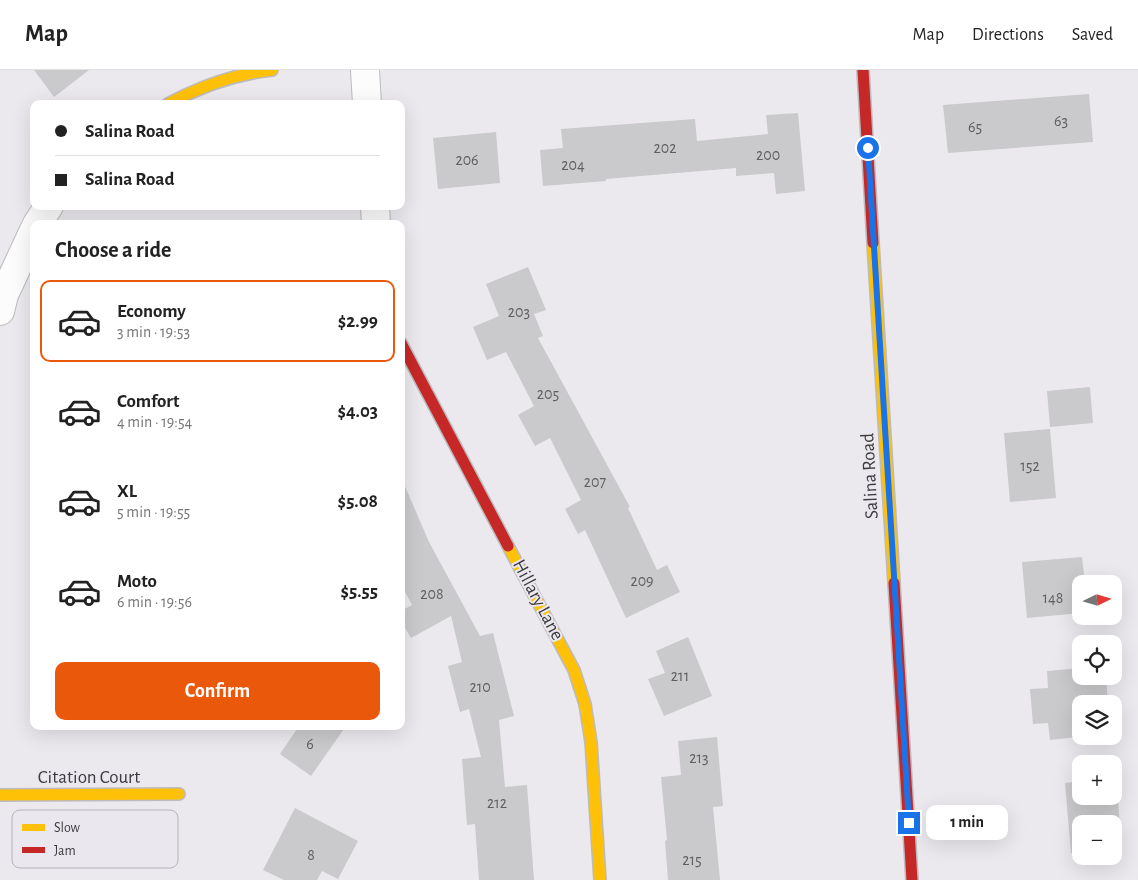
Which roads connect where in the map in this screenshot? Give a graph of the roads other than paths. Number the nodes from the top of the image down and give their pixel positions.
1 (272, 70) edge
2 (365, 70) edge
3 (863, 70) edge
4 (176, 100) edge
5 (367, 100) edge
6 (30, 239) edge
7 (0, 311) edge
8 (405, 351) edge
9 (179, 794) dead end
10 (0, 795) edge
11 (600, 880) edge
12 (912, 880) edge

1 - 4 street
2 - 5 street
3 - 12 street, Salina Road
6 - 7 street
8 - 11 street, Hillary Lane
9 - 10 street, Citation Court

